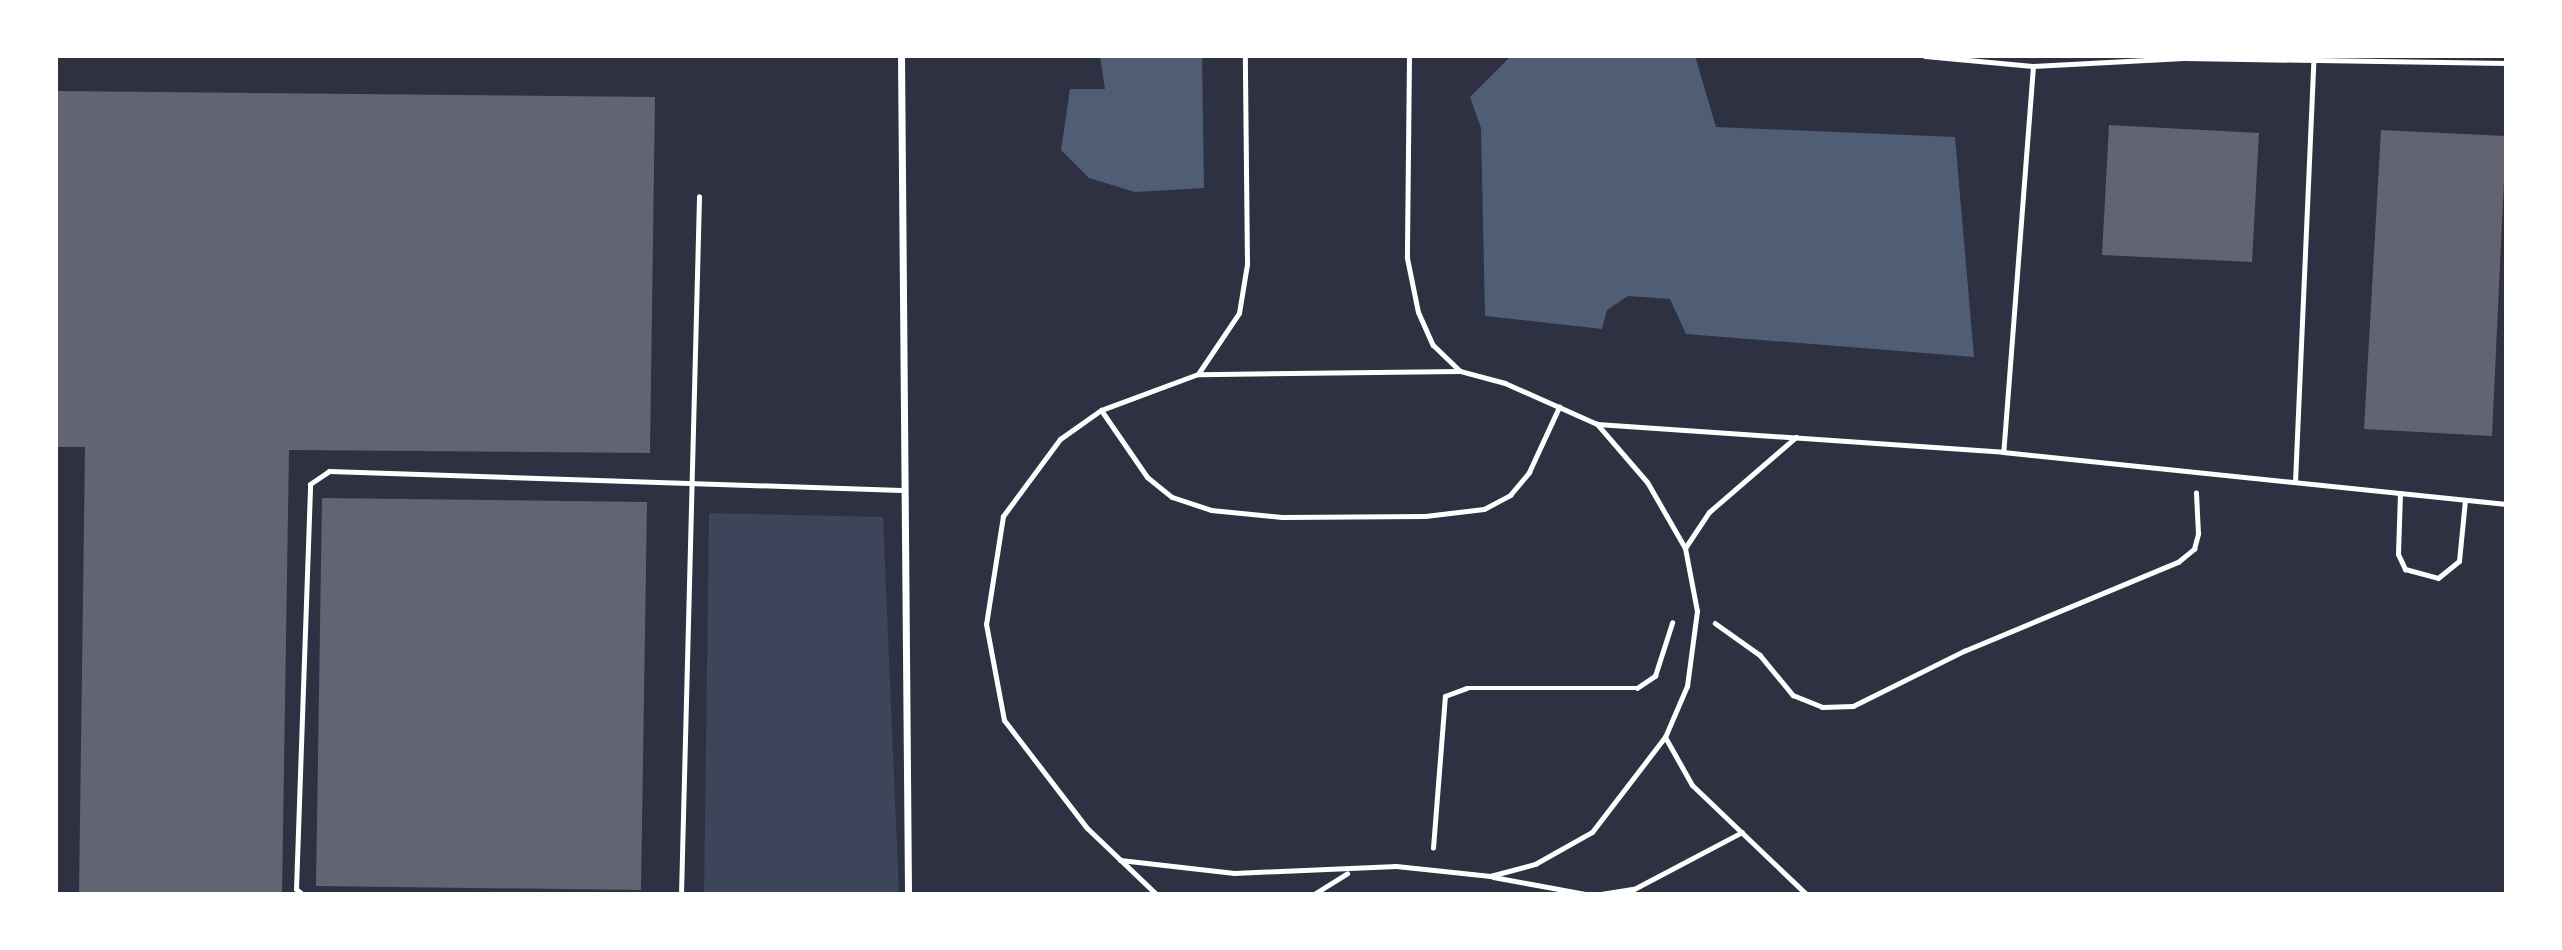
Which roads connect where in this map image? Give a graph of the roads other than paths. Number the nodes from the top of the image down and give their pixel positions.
1 (901, 56) edge
2 (1245, 56) edge
3 (1409, 56) edge
4 (1925, 56) edge
5 (1977, 59) edge
6 (2313, 62) junction
7 (2506, 63) edge
8 (2033, 66) junction
9 (699, 196) dead end
10 (1460, 371) junction
11 (1198, 374) junction
12 (1559, 407) junction
13 (1101, 410) junction
14 (1597, 424) junction
15 (1796, 437) junction
16 (2003, 452) junction
17 (2295, 482) junction
18 (694, 484) junction
19 (901, 490) junction
20 (2400, 493) junction
21 (2465, 499) junction
22 (2506, 504) edge
23 (1685, 548) junction
24 (1665, 737) junction
25 (1742, 832) junction
26 (1120, 860) junction
27 (1350, 872) junction
28 (1490, 876) junction
29 (302, 894) edge
30 (681, 894) edge
31 (908, 894) edge
32 (1156, 894) edge
33 (1314, 894) edge
34 (1587, 894) edge
35 (1601, 894) edge
36 (1807, 894) edge

1 - 19 street
2 - 11 lane
3 - 10 lane
4 - 5 lane
5 - 8 lane
6 - 7 lane
6 - 8 lane
6 - 17 lane
8 - 16 lane
9 - 18 lane
10 - 11 lane
10 - 12 lane
11 - 13 lane
12 - 13 lane
12 - 14 lane
13 - 26 lane
14 - 15 lane
14 - 23 lane
15 - 16 lane
15 - 23 lane
16 - 17 lane
17 - 20 lane
18 - 19 lane
18 - 29 lane
18 - 30 lane
19 - 31 street
20 - 21 lane
20 - 21 lane
21 - 22 lane
23 - 24 lane
24 - 25 lane
24 - 28 lane
25 - 35 lane
25 - 36 lane
26 - 27 lane
26 - 32 lane
27 - 28 lane
27 - 33 lane
28 - 34 lane

